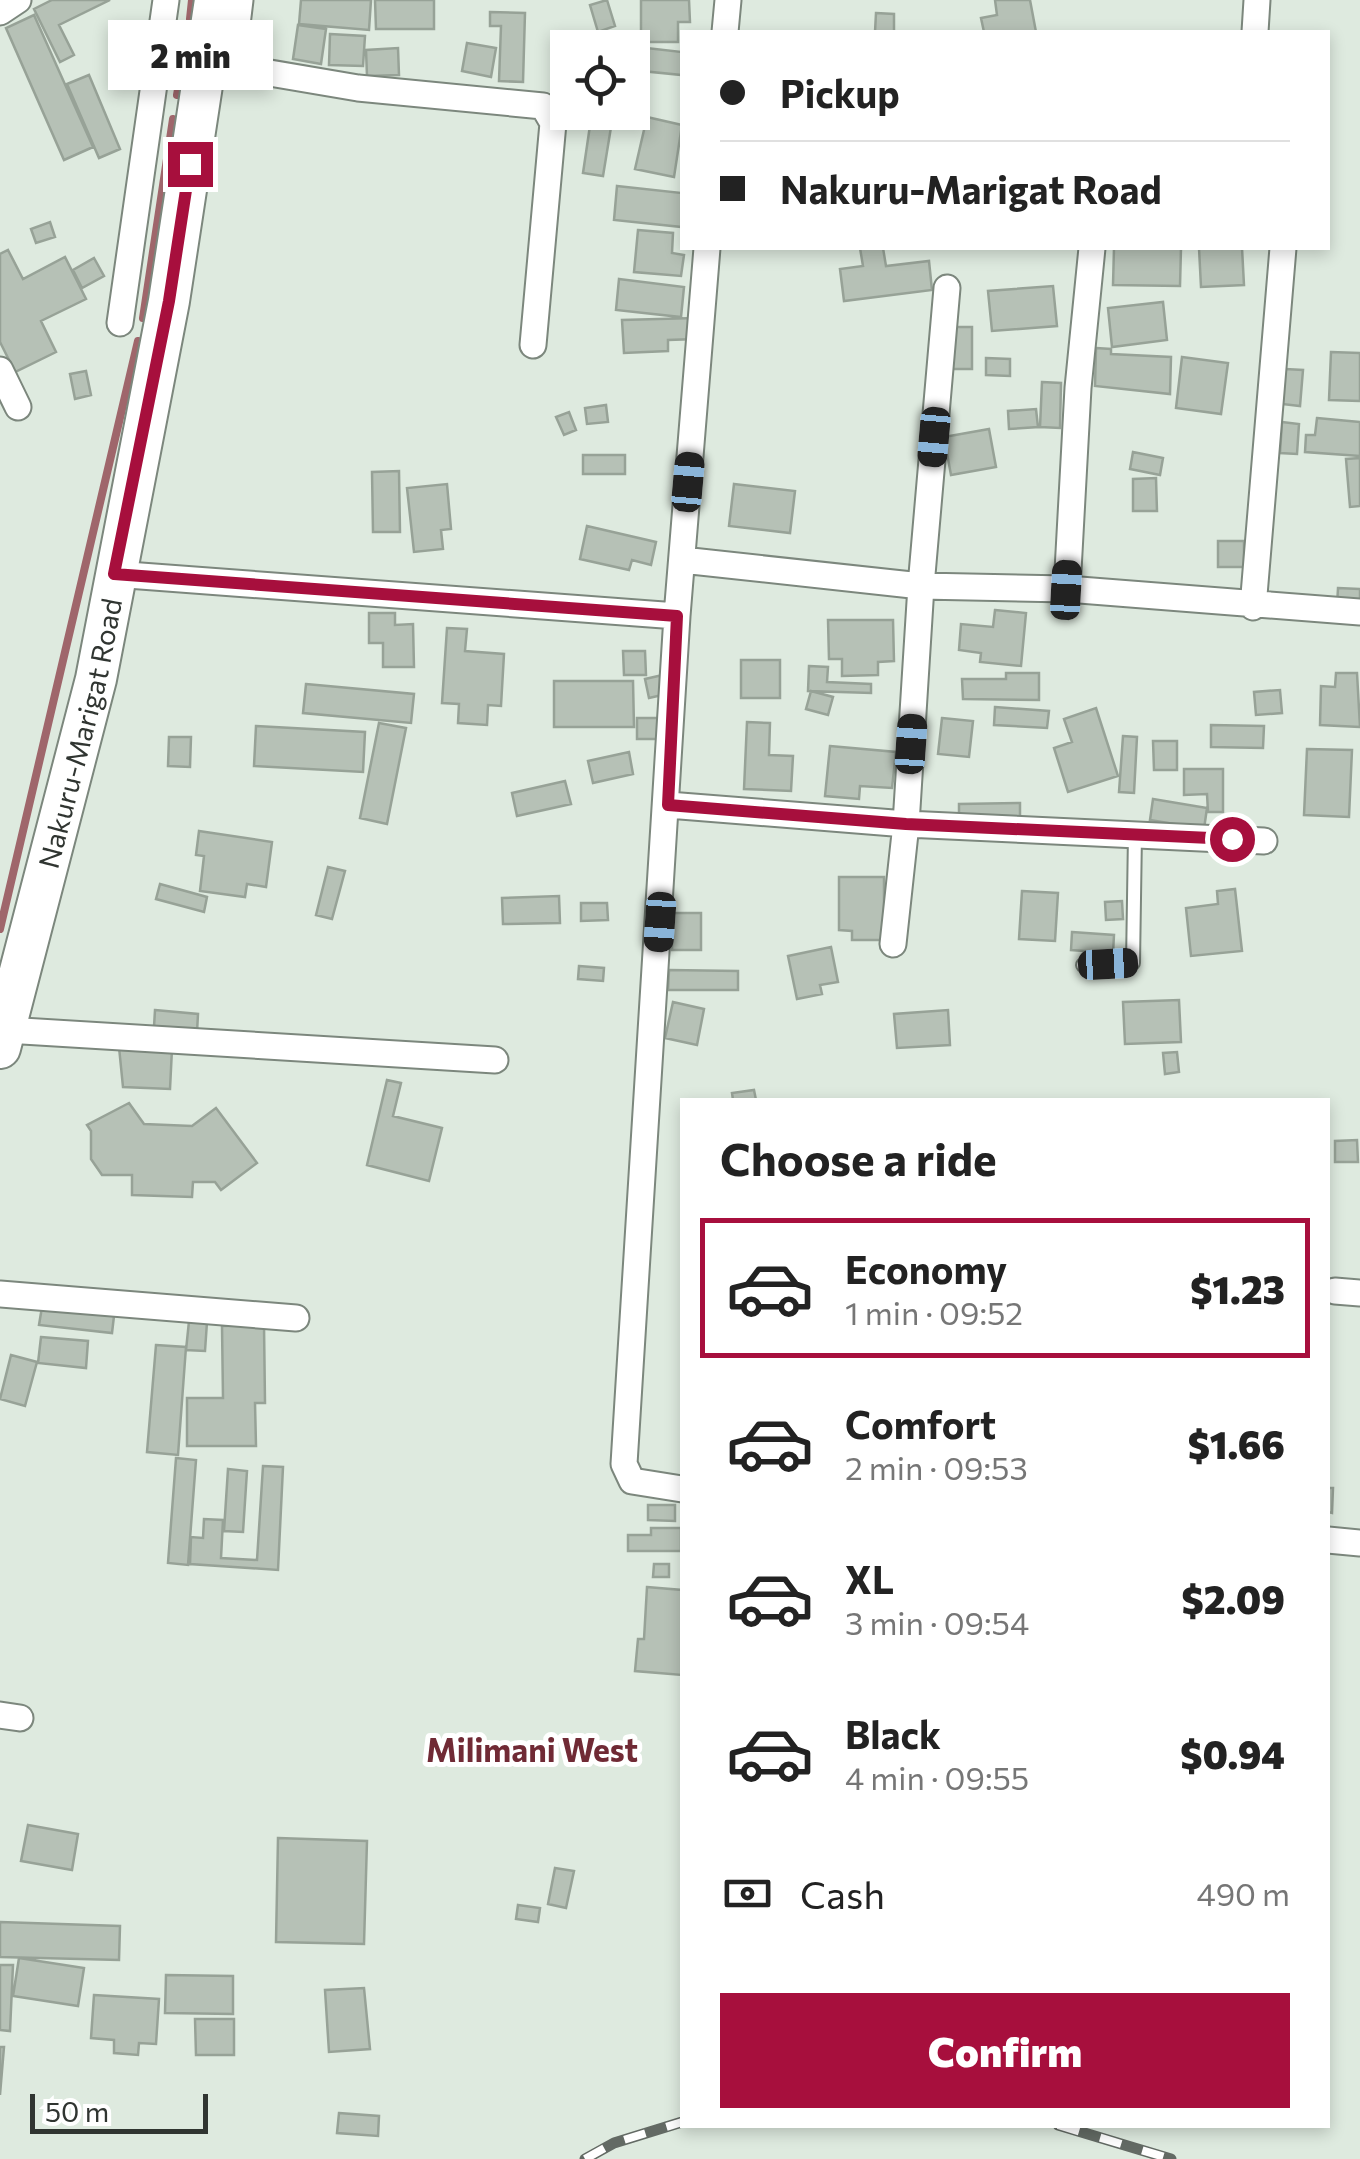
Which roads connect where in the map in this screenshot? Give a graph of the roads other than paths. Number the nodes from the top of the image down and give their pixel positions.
1 (18, 0) edge
2 (166, 0) edge
3 (214, 0) edge
4 (240, 0) edge
5 (728, 0) edge
6 (1257, 0) edge
7 (0, 12) edge
8 (725, 30) edge
9 (1255, 30) edge
10 (219, 64) junction
11 (707, 250) edge
12 (1092, 250) edge
13 (1283, 250) edge
14 (947, 288) dead end
15 (120, 323) dead end
16 (533, 345) dead end
17 (0, 370) edge
18 (18, 407) dead end
19 (682, 560) junction
20 (114, 574) junction
21 (921, 586) junction
22 (1066, 590) junction
23 (1253, 608) junction
24 (1360, 612) edge
25 (677, 616) junction
26 (668, 805) junction
27 (906, 824) junction
28 (1135, 834) junction
29 (1264, 841) dead end
30 (893, 944) dead end
31 (1083, 966) dead end
32 (3, 1039) edge
33 (495, 1060) dead end
34 (0, 1294) edge
35 (296, 1318) dead end
36 (680, 1489) edge
37 (1330, 1540) edge
38 (1360, 1543) edge

1 - 7 street
2 - 15 street
3 - 10 main road, Nakuru-Marigat Road
4 - 10 street
5 - 8 street
6 - 9 street
10 - 16 street
10 - 20 main road, Nakuru-Marigat Road
11 - 19 street
12 - 22 street
13 - 23 street
14 - 21 street
17 - 18 street
19 - 21 street
19 - 25 street
20 - 25 street
20 - 32 main road, Nakuru-Marigat Road
21 - 22 street
21 - 27 street
22 - 23 street
23 - 24 street
25 - 26 street
26 - 27 street
26 - 36 street
27 - 28 street
27 - 30 street
28 - 29 street
28 - 31 lane
32 - 33 street
34 - 35 street
37 - 38 street

